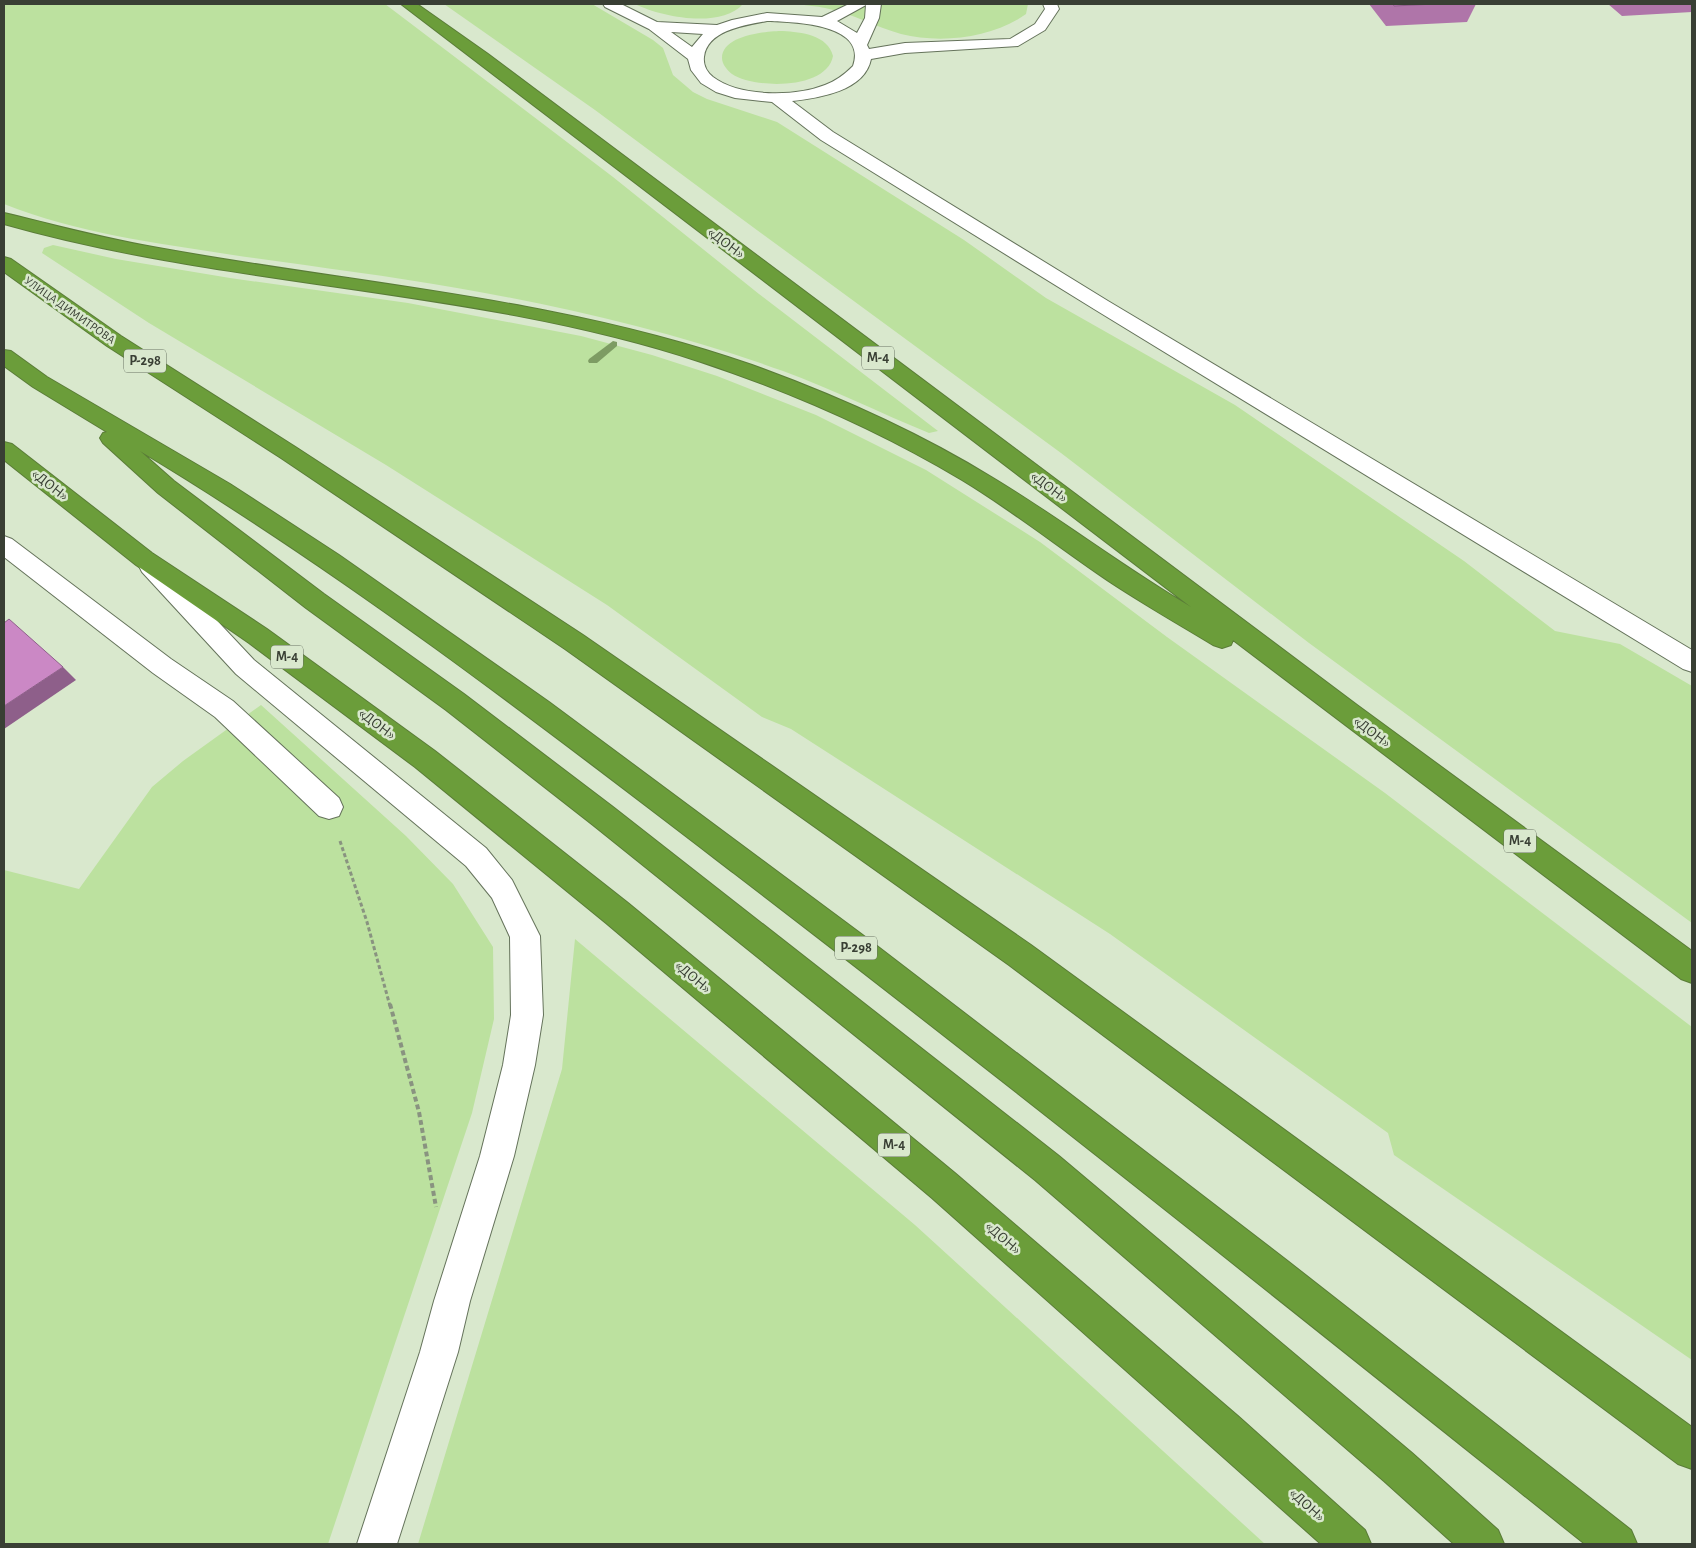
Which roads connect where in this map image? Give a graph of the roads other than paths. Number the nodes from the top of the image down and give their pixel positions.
1 (408, 4) edge
2 (610, 4) edge
3 (760, 4) edge
4 (777, 4) edge
5 (860, 4) edge
6 (874, 4) edge
7 (1050, 4) edge
8 (796, 17) junction
9 (744, 21) junction
10 (823, 22) junction
11 (654, 26) junction
12 (718, 30) junction
13 (862, 49) junction
14 (695, 57) junction
15 (815, 93) junction
16 (777, 98) junction
17 (827, 136) junction
18 (4, 218) edge
19 (4, 263) edge
20 (4, 356) edge
21 (63, 396) junction
22 (4, 449) edge
23 (4, 544) edge
24 (144, 559) junction
25 (1692, 662) edge
26 (1348, 714) junction
27 (329, 807) road end
28 (1692, 969) edge
29 (1692, 1450) edge
30 (377, 1544) edge
31 (1351, 1544) edge
32 (1484, 1544) edge
33 (1617, 1544) edge

1 - 26 highway, «ДОН» / М-4
2 - 11 street
3 - 9 street
4 - 8 street
5 - 10 street
6 - 13 street
7 - 13 street
8 - 9 street
8 - 10 street
9 - 12 street
10 - 13 street
11 - 12 street
11 - 14 street
12 - 14 street
13 - 15 street
14 - 16 street
15 - 16 street
15 - 17 street
16 - 17 street
17 - 25 street
18 - 26 highway
19 - 29 highway, УЛИЦА ДИМИТРОВА / Р-298
20 - 21 highway, Р-298
21 - 32 highway
21 - 33 highway, Р-298
22 - 24 highway, «ДОН» / М-4
23 - 27 street
24 - 30 street
24 - 31 highway, «ДОН» / М-4
26 - 28 highway, «ДОН» / М-4

